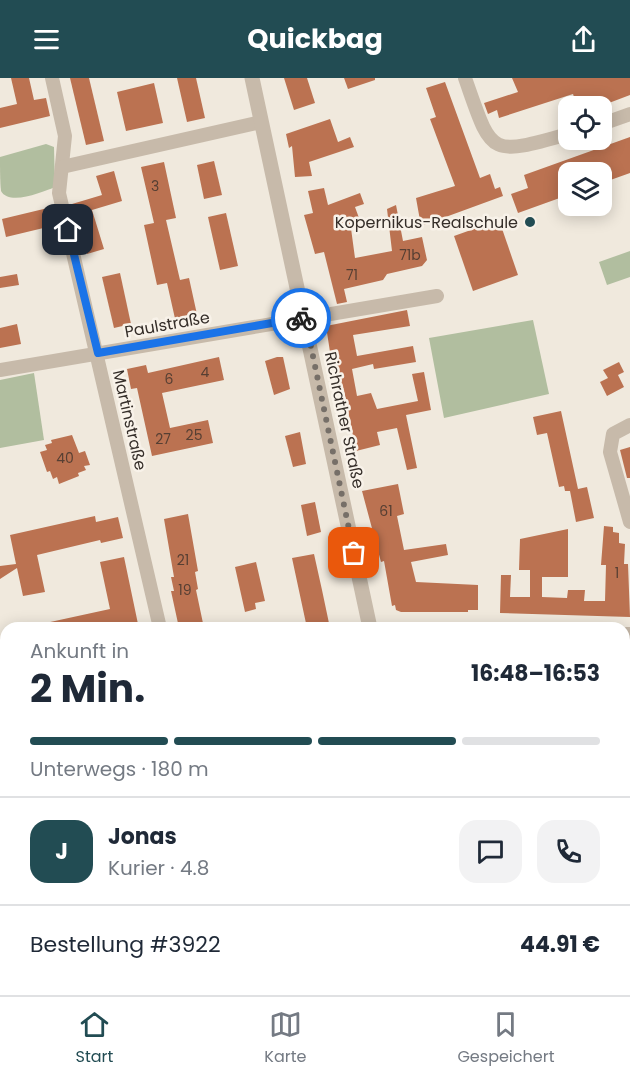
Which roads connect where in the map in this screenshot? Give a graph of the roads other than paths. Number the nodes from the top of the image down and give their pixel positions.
1 (52, 78) edge
2 (252, 78) edge
3 (465, 78) edge
4 (630, 114) edge
5 (612, 120) edge
6 (261, 122) junction
7 (558, 136) edge
8 (62, 167) junction
9 (437, 296) dead end
10 (305, 318) junction
11 (98, 353) junction
12 (0, 370) edge
13 (630, 425) edge
14 (630, 522) edge
15 (159, 622) edge
16 (369, 622) edge

1 - 8 street, Martinstraße
2 - 6 street, Richrather Straße
3 - 7 street
4 - 5 street
6 - 8 street
6 - 10 street, Richrather Straße
8 - 11 street, Martinstraße
9 - 10 street, Paulstraße
10 - 11 street, Paulstraße
10 - 16 street, Richrather Straße
11 - 12 street, Paulstraße
11 - 15 street, Martinstraße
13 - 14 street

